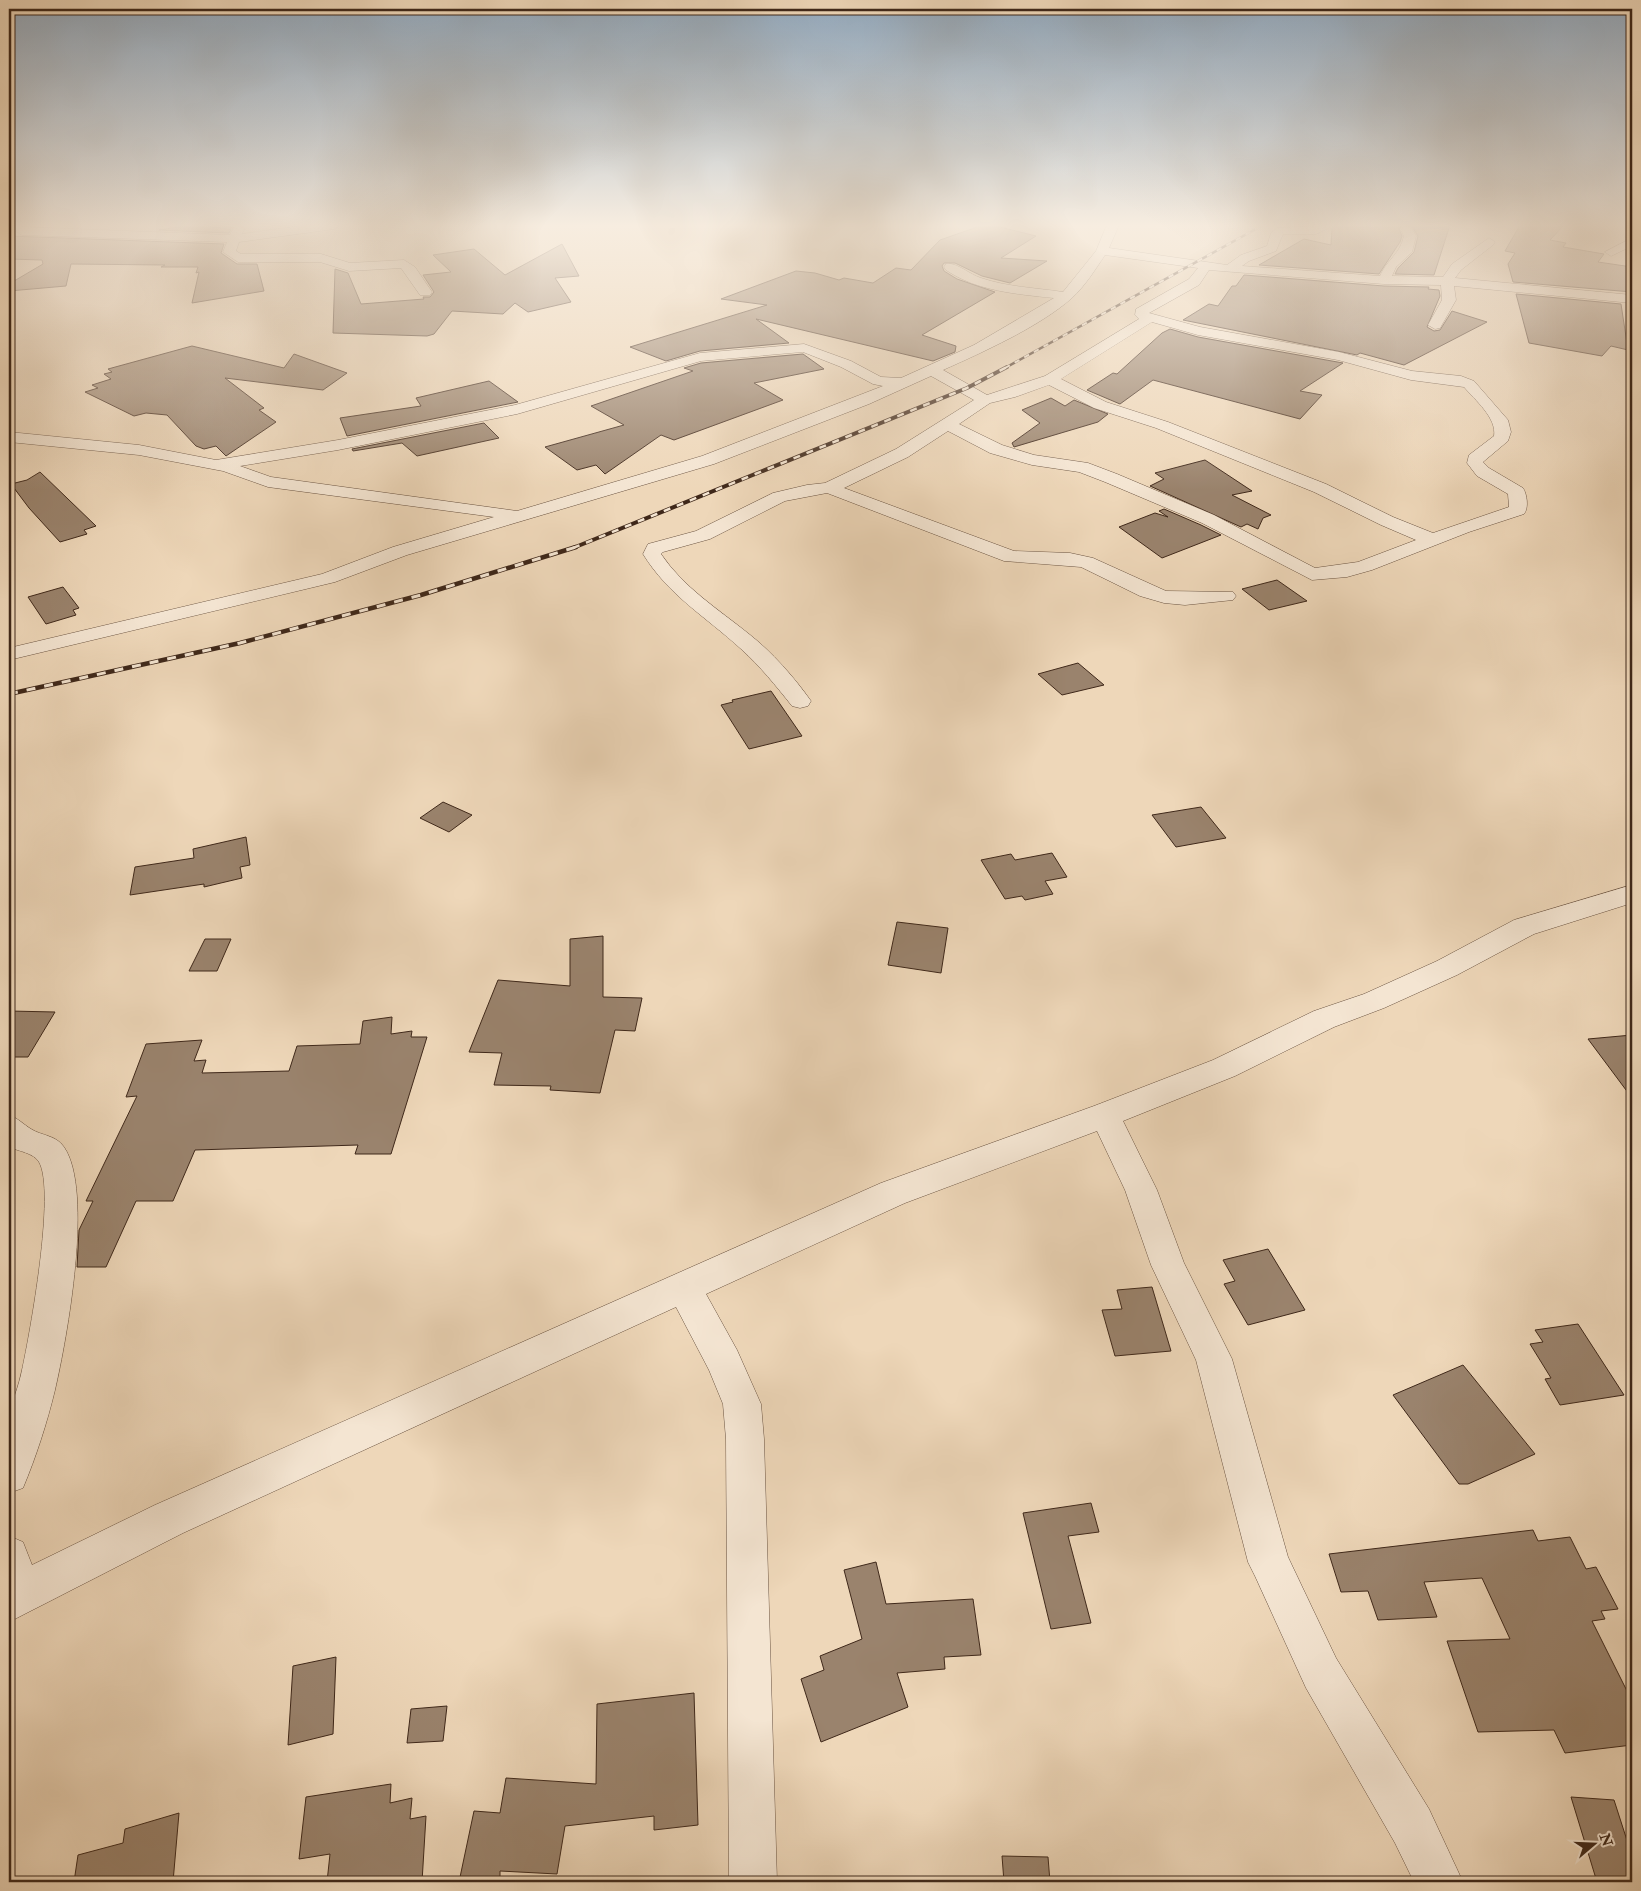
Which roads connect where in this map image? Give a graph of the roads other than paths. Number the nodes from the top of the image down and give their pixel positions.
1 (1041, 313) edge
2 (1142, 313) edge
3 (1441, 313) edge
4 (1148, 319) junction
5 (1434, 325) dead end
6 (932, 370) junction
7 (1050, 379) junction
8 (904, 383) junction
9 (985, 400) junction
10 (946, 423) junction
11 (9, 437) edge
12 (216, 465) junction
13 (829, 488) junction
14 (521, 515) junction
15 (1434, 540) junction
16 (1226, 596) dead end
17 (9, 654) edge
18 (800, 701) dead end
19 (1632, 894) edge
20 (1105, 1115) junction
21 (9, 1128) edge
22 (684, 1287) junction
23 (9, 1474) edge
24 (12, 1583) edge
25 (753, 1882) edge
26 (1439, 1882) edge

1 - 6 street
2 - 4 street
3 - 5 street
4 - 7 street
4 - 15 street
6 - 8 street
6 - 9 street
7 - 9 street
7 - 15 street
8 - 12 street
8 - 14 street
9 - 10 street
10 - 13 street
10 - 15 street
11 - 12 street
12 - 14 street
13 - 16 street
13 - 18 street
14 - 17 street
19 - 20 street
20 - 22 street
20 - 26 street
21 - 23 street
22 - 24 street
22 - 25 street

